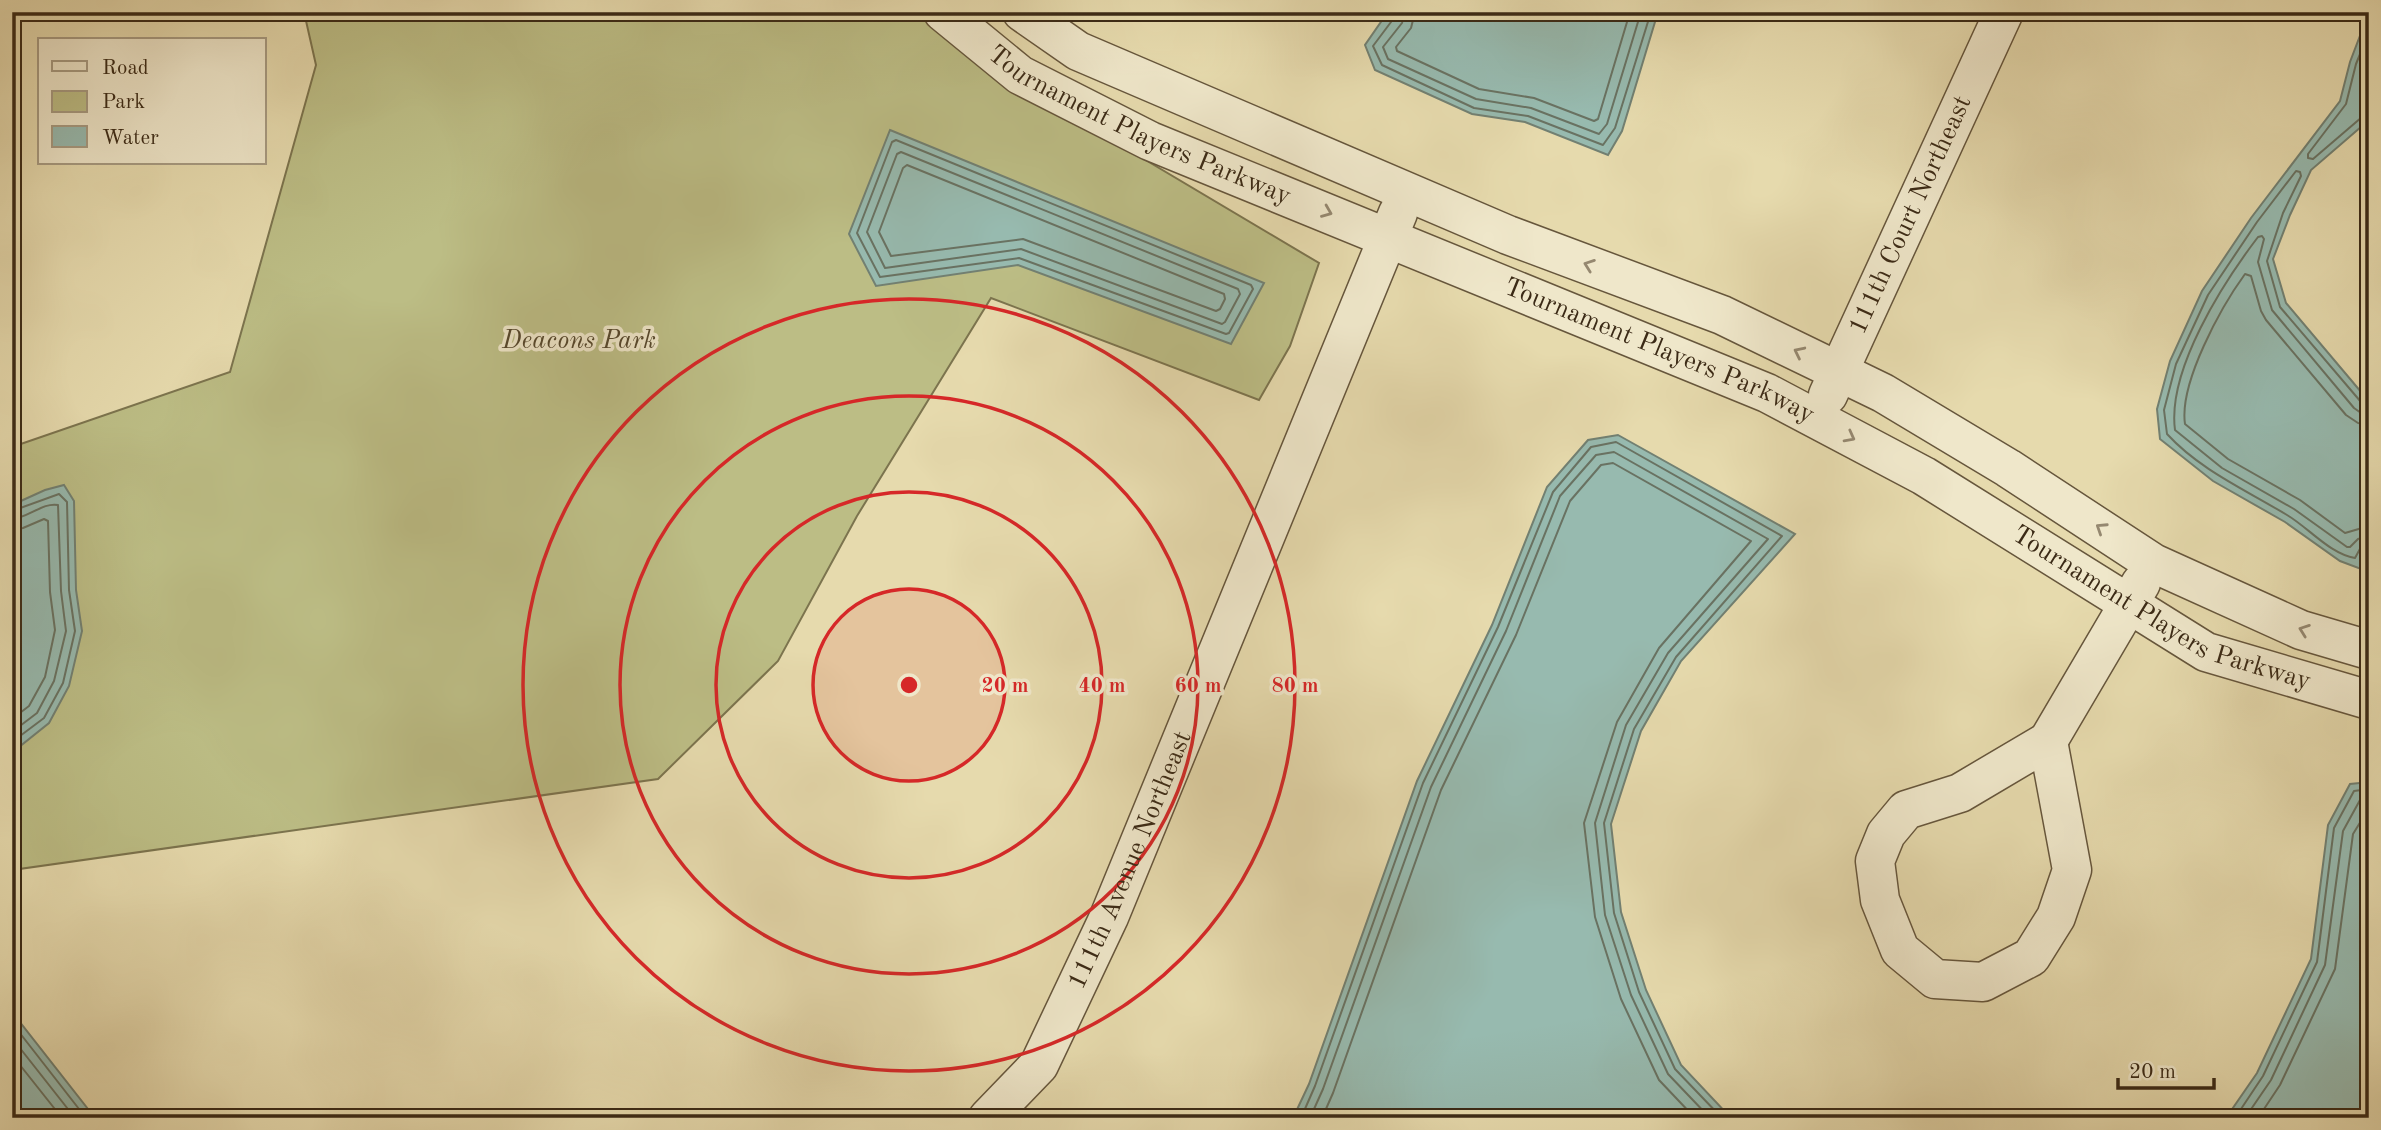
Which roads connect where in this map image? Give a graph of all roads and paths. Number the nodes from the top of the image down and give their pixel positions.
1 (1022, 12) edge
2 (2004, 12) edge
3 (953, 16) edge
4 (1407, 192) junction
5 (1389, 237) junction
6 (1838, 372) junction
7 (1817, 420) junction
8 (2153, 563) junction
9 (2128, 605) junction
10 (2369, 650) edge
11 (2369, 700) edge
12 (2048, 741) junction
13 (988, 1118) edge

1 - 4 street, Tournament Players Parkway
2 - 6 street, 111th Court Northeast
3 -> 5 street, Tournament Players Parkway
4 - 5 street, 111th Avenue Northeast
6 -> 4 street, Tournament Players Parkway
5 - 7 street, Tournament Players Parkway
5 - 13 street, 111th Avenue Northeast
6 - 7 street, 111th Court Northeast
8 -> 6 street, Tournament Players Parkway
7 -> 9 street, Tournament Players Parkway
8 - 9 street
10 -> 8 street, Tournament Players Parkway
9 - 11 street, Tournament Players Parkway
9 - 12 street
12 - 12 street

